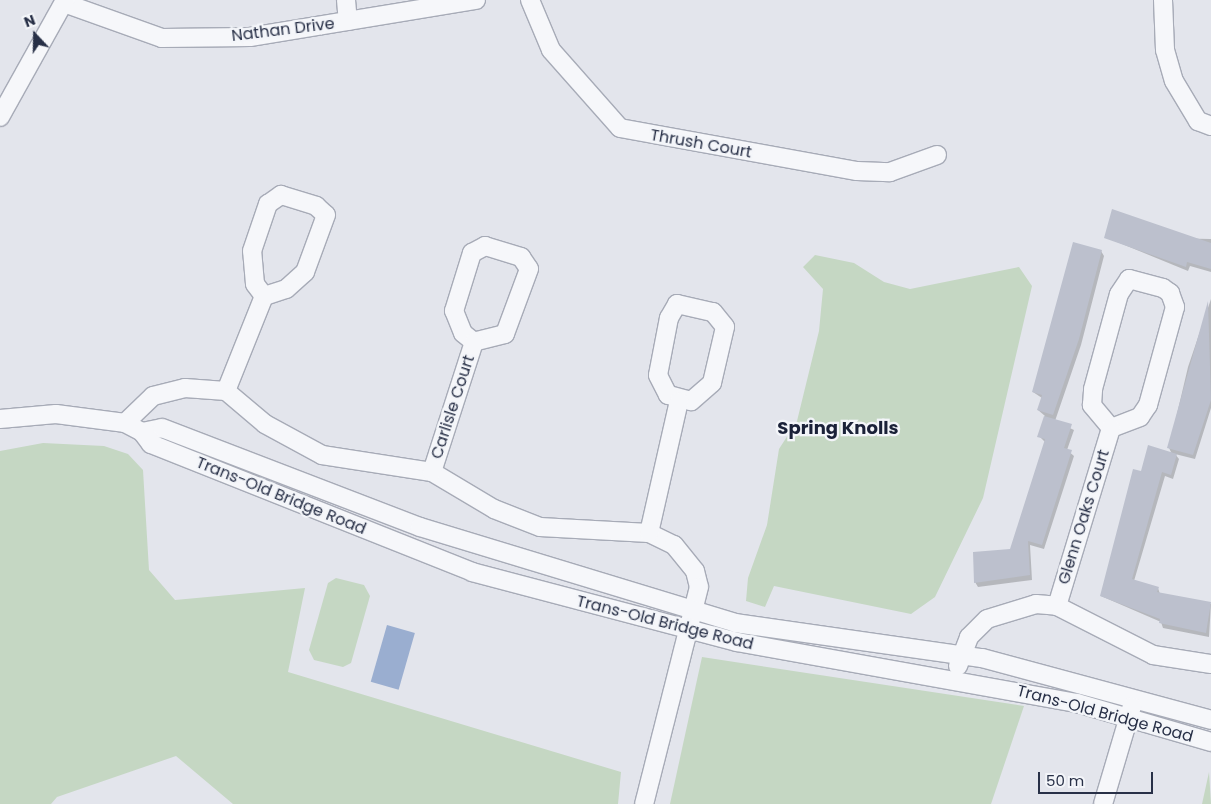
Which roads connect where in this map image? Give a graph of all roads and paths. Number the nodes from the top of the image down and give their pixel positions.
1 (346, 0) edge
2 (476, 0) edge
3 (530, 0) edge
4 (1163, 0) edge
5 (65, 1) edge
6 (348, 21) junction
7 (0, 117) edge
8 (1211, 126) edge
9 (937, 156) dead end
10 (264, 296) junction
11 (474, 342) junction
12 (226, 391) junction
13 (679, 401) junction
14 (0, 418) edge
15 (125, 424) junction
16 (1112, 428) junction
17 (142, 432) junction
18 (432, 472) junction
19 (649, 533) junction
20 (1056, 606) junction
21 (693, 609) junction
22 (687, 628) junction
23 (960, 655) junction
24 (1211, 664) edge
25 (955, 678) junction
26 (1135, 698) junction
27 (1128, 717) junction
28 (1211, 720) edge
29 (1211, 742) edge
30 (644, 804) edge
31 (1103, 804) edge

1 - 6 street
2 - 6 street, Nathan Drive
3 - 9 street, Thrush Court
4 - 8 street
5 - 6 street, Nathan Drive
5 - 7 street
10 - 10 street
10 - 12 street
11 - 11 street, Carlisle Court
11 - 18 street, Carlisle Court
12 - 15 street
12 - 18 street, Carlisle Court
13 - 13 street
13 - 19 street
14 - 15 street, Trans-Old Bridge Road
15 - 17 street, Trans-Old Bridge Road
16 - 16 street, Glenn Oaks Court
16 - 20 street, Glenn Oaks Court
17 - 21 street, Trans-Old Bridge Road
17 - 22 street, Trans-Old Bridge Road
18 - 19 street, Carlisle Court
19 - 21 street, Carlisle Court
20 - 23 street, Glenn Oaks Court
20 - 24 street, Glenn Oaks Court
21 - 22 street, Carlisle Court
21 - 23 street, Trans-Old Bridge Road
22 - 25 street, Trans-Old Bridge Road
22 - 30 street, Carlisle Court
23 - 25 street, Glenn Oaks Court
23 - 26 street, Trans-Old Bridge Road
25 - 27 street, Trans-Old Bridge Road
26 - 27 street
26 - 28 street, Trans-Old Bridge Road
27 - 29 street, Trans-Old Bridge Road
27 - 31 street

